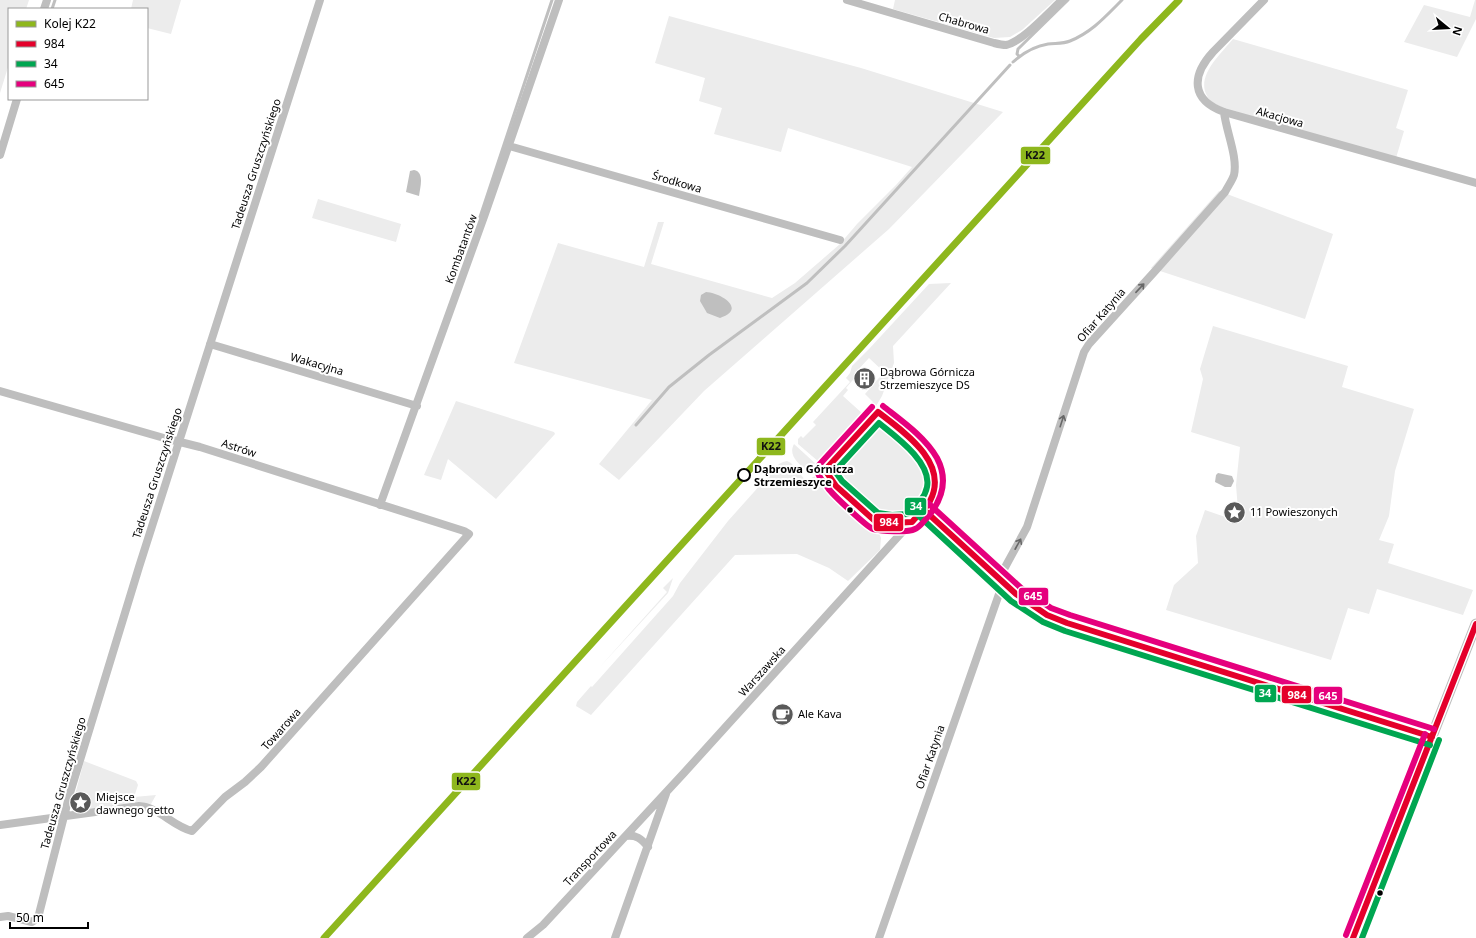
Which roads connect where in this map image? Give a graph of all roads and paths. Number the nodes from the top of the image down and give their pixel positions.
1 (320, 0) edge
2 (559, 0) edge
3 (847, 0) edge
4 (1062, 0) edge
5 (1264, 0) edge
6 (17, 100) edge
7 (1224, 112) junction
8 (509, 146) junction
9 (0, 155) edge
10 (1476, 183) edge
11 (840, 240) dead end
12 (210, 344) junction
13 (0, 391) edge
14 (417, 406) junction
15 (179, 442) junction
16 (380, 505) junction
17 (469, 534) joint
18 (998, 577) junction
19 (1006, 585) junction
20 (1476, 624) edge
21 (1432, 737) junction
22 (667, 791) junction
23 (64, 816) junction
24 (0, 825) edge
25 (626, 836) junction
26 (648, 847) junction
27 (0, 917) edge
28 (527, 938) edge
29 (615, 938) edge
30 (879, 938) edge
31 (1353, 938) edge

1 - 12 street, Tadeusza Gruszczyńskiego
2 - 8 street, Kombatantów
3 - 4 street, Chabrowa
5 - 7 street, Akacjowa
6 - 9 street
7 - 10 street, Akacjowa
18 -> 7 street, Ofiar Katynia
8 - 11 street, Środkowa
8 - 14 street, Kombatantów
12 - 14 street, Wakacyjna
12 - 15 street, Tadeusza Gruszczyńskiego
13 - 15 street, Astrów
14 - 16 street, Kombatantów
15 - 16 street, Astrów
15 - 23 street, Tadeusza Gruszczyńskiego
16 - 17 street, Astrów
17 - 23 street, Towarowa
18 - 19 street
18 - 22 street, Warszawska
19 - 21 street
19 - 30 street, Ofiar Katynia
20 - 21 street
21 - 31 street
22 - 25 street, Transportowa
22 - 26 street, Warszawska
23 - 24 street
23 - 27 street, Tadeusza Gruszczyńskiego
25 - 26 street
25 - 28 street, Transportowa
26 - 29 street, Warszawska

